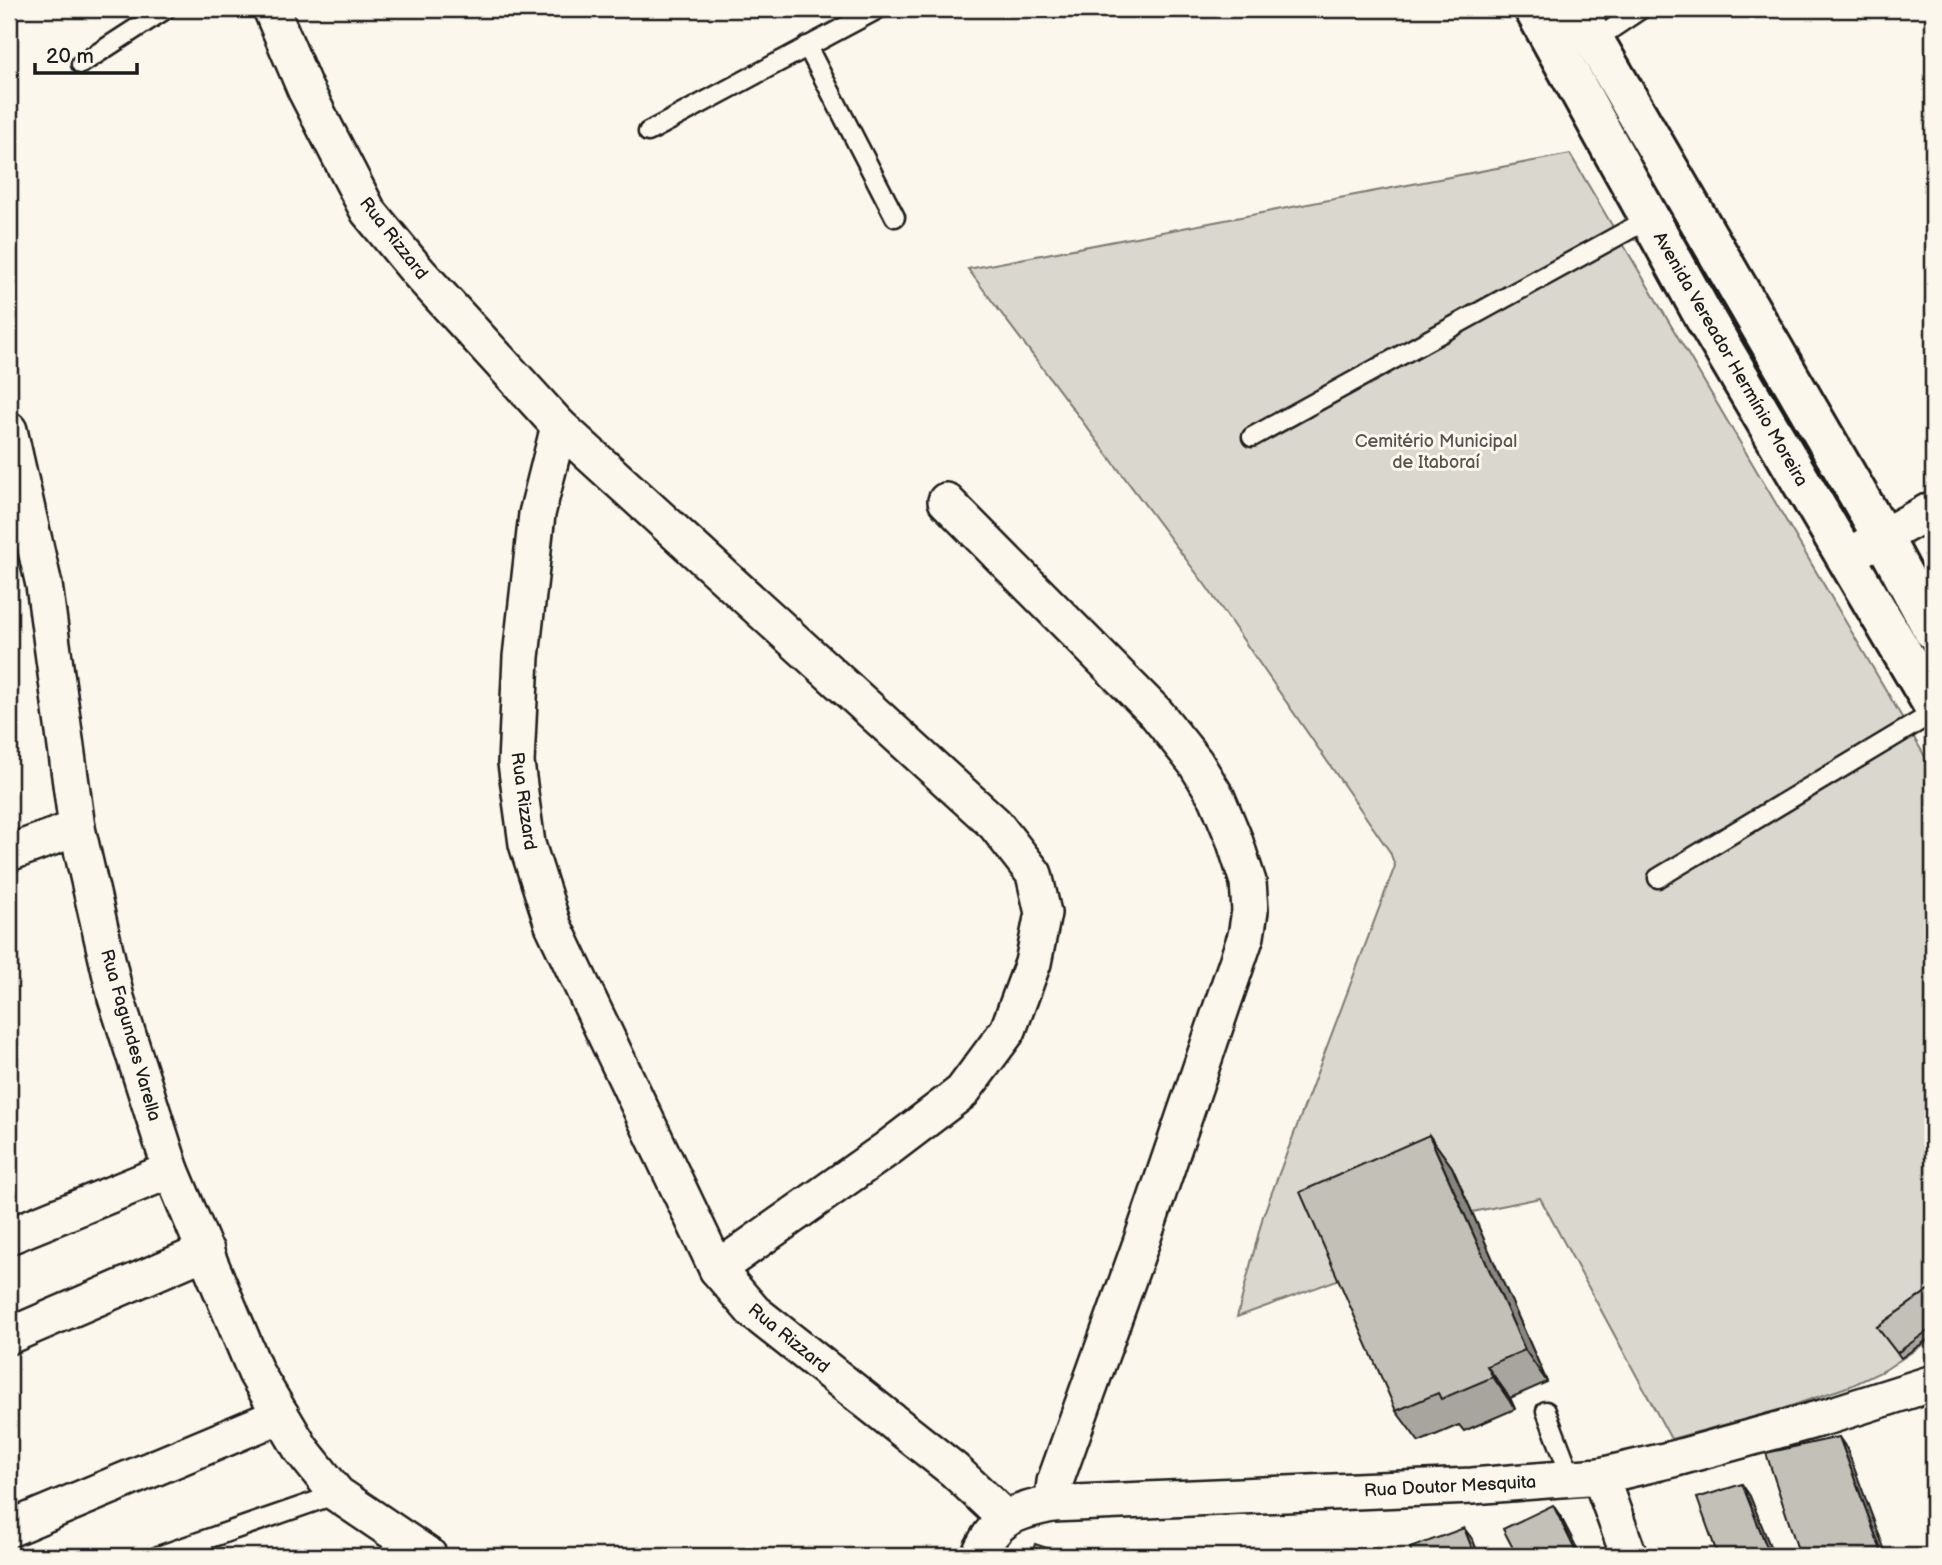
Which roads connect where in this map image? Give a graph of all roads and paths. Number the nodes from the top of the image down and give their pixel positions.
1 (166, 9) edge
2 (271, 9) edge
3 (878, 9) edge
4 (1534, 9) edge
5 (1641, 9) edge
6 (1586, 24) edge
7 (807, 46) junction
8 (81, 64) dead end
9 (648, 132) dead end
10 (1687, 199) junction
11 (895, 217) dead end
12 (1650, 218) junction
13 (559, 426) junction
14 (9, 430) edge
15 (1252, 437) dead end
16 (946, 500) dead end
17 (1933, 509) edge
18 (1882, 536) junction
19 (1846, 558) junction
20 (1933, 631) edge
21 (1933, 705) edge
22 (1933, 713) edge
23 (77, 828) junction
24 (9, 853) edge
25 (1658, 878) dead end
26 (171, 1170) junction
27 (9, 1236) edge
28 (206, 1251) junction
29 (716, 1269) junction
30 (9, 1336) edge
31 (1933, 1368) edge
32 (1933, 1383) edge
33 (1886, 1398) junction
34 (1546, 1411) dead end
35 (281, 1415) junction
36 (1586, 1477) junction
37 (337, 1494) junction
38 (1052, 1504) junction
39 (1006, 1518) junction
40 (9, 1529) edge
41 (158, 1556) edge
42 (429, 1556) edge
43 (979, 1556) edge
44 (1629, 1556) edge

1 - 8 lane
2 - 13 street, Rua Rizzard
3 - 7 lane
4 - 12 street, Avenida Vereador Hermínio Moreira
5 - 6 lane
6 - 10 street
7 - 9 lane
7 - 11 lane
10 - 12 lane
10 - 18 street
12 - 15 lane
12 - 19 street, Avenida Vereador Hermínio Moreira
13 - 29 street, Rua Rizzard
13 - 29 street
14 - 23 street, Rua Fagundes Varella
16 - 38 street
17 - 18 street
18 - 19 street
18 - 20 street
19 - 21 street, Avenida Vereador Hermínio Moreira
22 - 25 lane
23 - 24 street
23 - 26 street, Rua Fagundes Varella
26 - 27 street
26 - 28 street, Rua Fagundes Varella
28 - 30 street
28 - 35 street, Rua Fagundes Varella
29 - 39 street, Rua Rizzard
31 - 33 street, Rua Doutor Mesquita
32 - 33 street, Rua Doutor Mesquita
33 - 36 street, Rua Doutor Mesquita
34 - 36 lane
35 - 37 street, Rua Fagundes Varella
35 - 40 street
36 - 38 street, Rua Doutor Mesquita
36 - 44 street
37 - 41 lane
37 - 42 street, Rua Fagundes Varella
38 - 39 street, Rua Doutor Mesquita
39 - 43 street

